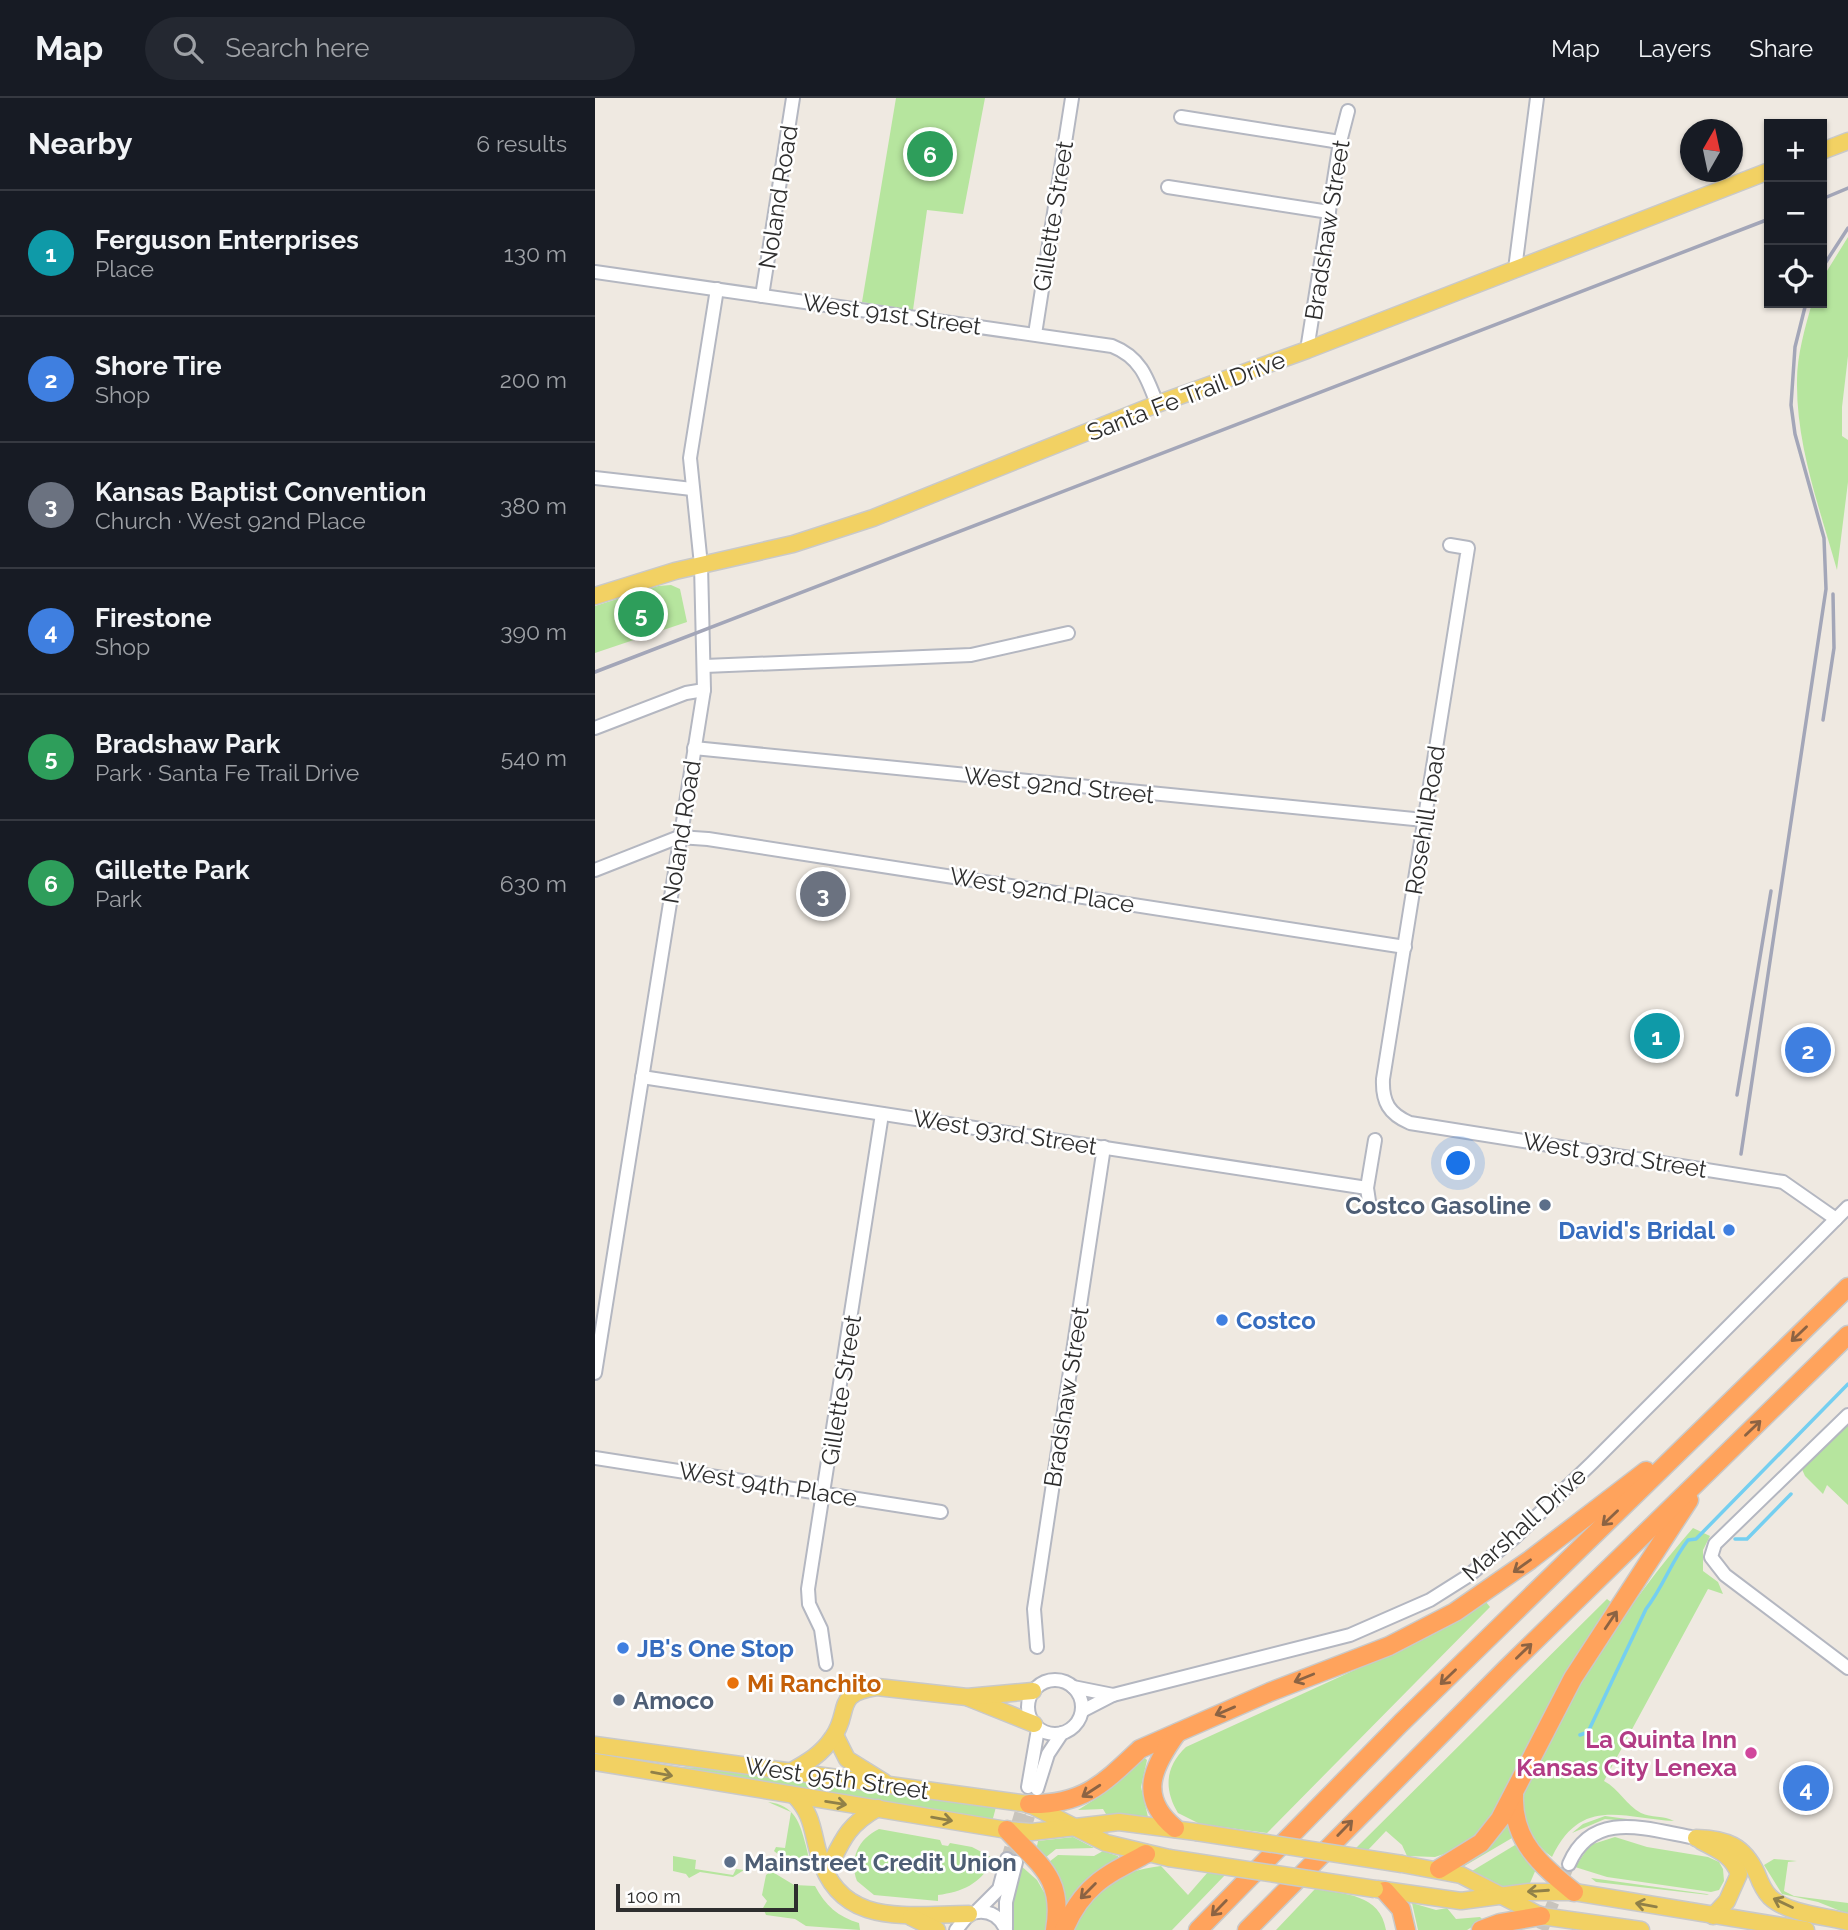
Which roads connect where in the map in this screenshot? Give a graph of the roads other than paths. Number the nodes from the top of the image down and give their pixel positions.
1 (793, 98) edge
2 (1072, 98) edge
3 (1537, 98) edge
4 (1348, 111) dead end
5 (1181, 117) dead end
6 (1848, 141) edge
7 (1340, 142) junction
8 (1827, 149) edge
9 (1764, 173) edge
10 (1168, 187) dead end
11 (1329, 212) junction
12 (1515, 269) junction
13 (595, 272) edge
14 (717, 289) junction
15 (762, 296) junction
16 (1035, 334) junction
17 (1307, 350) junction
18 (1157, 404) junction
19 (595, 478) edge
20 (692, 489) junction
21 (1450, 545) dead end
22 (701, 565) junction
23 (595, 596) edge
24 (1067, 633) dead end
25 (705, 666) junction
26 (703, 691) junction
27 (595, 728) edge
28 (694, 748) junction
29 (1425, 820) junction
30 (679, 837) junction
31 (595, 870) edge
32 (1405, 947) junction
33 (642, 1077) junction
34 (1388, 1108) joint
35 (883, 1114) junction
36 (1375, 1140) dead end
37 (1104, 1147) junction
38 (1367, 1188) junction
39 (1848, 1207) edge
40 (1370, 1208) dead end
41 (1836, 1219) junction
42 (1848, 1287) edge
43 (1848, 1335) edge
44 (596, 1366) edge
45 (1848, 1415) edge
46 (1712, 1419) junction
47 (595, 1458) edge
48 (1704, 1476) junction
49 (825, 1493) junction
50 (941, 1511) dead end
51 (1037, 1647) dead end
52 (826, 1664) dead end
53 (1848, 1668) edge
54 (1073, 1687) junction
55 (1033, 1691) junction
56 (1113, 1695) junction
57 (967, 1697) junction
58 (1082, 1711) junction
59 (1036, 1727) junction
60 (1179, 1730) junction
61 (1062, 1733) junction
62 (835, 1735) junction
63 (595, 1745) edge
64 (595, 1762) edge
65 (790, 1772) junction
66 (892, 1787) junction
67 (1514, 1791) junction
68 (1031, 1794) junction
69 (795, 1796) junction
70 (878, 1808) junction
71 (1075, 1827) junction
72 (1175, 1828) junction
73 (1007, 1830) junction
74 (1696, 1838) junction
75 (1146, 1854) junction
76 (1570, 1864) tunnel mouth
77 (1439, 1869) junction
78 (827, 1871) junction
79 (1380, 1890) junction
80 (1574, 1892) junction
81 (1501, 1896) junction
82 (972, 1913) junction
83 (905, 1915) junction
84 (1541, 1916) junction
85 (1713, 1916) junction
86 (1848, 1922) edge
87 (1006, 1929) edge
88 (937, 1930) edge
89 (956, 1930) edge
90 (1055, 1930) edge
91 (1064, 1930) edge
92 (1198, 1930) edge
93 (1247, 1930) edge
94 (1406, 1930) edge
95 (1481, 1930) edge
96 (1641, 1930) edge
97 (1806, 1930) edge

1 - 15 street, Noland Road
2 - 16 street, Gillette Street
3 - 12 street
4 - 7 street, Bradshaw Street
5 - 7 street
6 - 8 main road
7 - 11 street, Bradshaw Street
9 - 12 main road, Santa Fe Trail Drive
10 - 11 street
11 - 17 street, Bradshaw Street
12 - 17 main road, Santa Fe Trail Drive
13 - 14 street, West 91st Street
14 - 15 street, West 91st Street
14 - 20 street, Noland Road
15 - 16 street, West 91st Street
16 - 18 street, West 91st Street
17 - 18 main road, Santa Fe Trail Drive
18 - 22 main road, Santa Fe Trail Drive
19 - 20 street
20 - 22 street, Noland Road
21 - 29 street, Rosehill Road
22 - 23 main road, Santa Fe Trail Drive
22 - 25 street, Noland Road
24 - 25 street
25 - 26 street, Noland Road
26 - 27 street
26 - 28 street, Noland Road
28 - 29 street, West 92nd Street
28 - 30 street, Noland Road
29 - 32 street, Rosehill Road
30 - 31 street
30 - 32 street, West 92nd Place
30 - 33 street, Noland Road
32 - 34 street, Rosehill Road
33 - 35 street, West 93rd Street
33 - 44 street, Noland Road
34 - 41 street, West 93rd Street
35 - 37 street, West 93rd Street
35 - 49 street, Gillette Street
36 - 38 street
37 - 38 street, West 93rd Street
37 - 51 street, Bradshaw Street
38 - 40 street
39 - 41 street, Marshall Drive
41 - 56 street, Marshall Drive
42 -> 46 highway
48 -> 43 highway
45 - 53 street
46 -> 60 highway
46 -> 92 highway
47 - 49 street, West 94th Place
67 -> 48 highway
93 -> 48 highway
49 - 50 street, West 94th Place
49 - 52 street, Gillette Street
54 - 55 street
54 - 56 street, Marshall Drive
54 - 58 street
55 - 57 main road
55 - 59 street
56 - 58 street, Marshall Drive
57 - 59 main road
57 - 62 main road
58 - 61 street
59 - 61 street
59 - 68 street
60 -> 68 highway
60 - 72 highway
61 - 68 street
62 - 65 main road
62 - 66 main road
63 - 65 main road, West 95th Street
64 -> 69 main road, West 95th Street
65 - 66 main road, West 95th Street
66 - 68 main road, West 95th Street
67 - 77 highway
67 - 80 highway
68 - 71 main road, West 95th Street
69 -> 70 main road, West 95th Street
69 - 78 main road
70 -> 73 main road, West 95th Street
70 - 78 main road
71 - 72 main road, West 95th Street
71 - 73 main road, West 95th Street
71 - 75 main road, West 95th Street
72 - 77 main road, West 95th Street, bridge
73 - 90 highway
74 - 76 street
74 - 85 main road
86 -> 74 main road
75 - 79 main road, West 95th Street, bridge
75 -> 91 highway
77 - 81 main road, West 95th Street
78 - 83 main road
79 - 81 main road, West 95th Street
79 - 94 highway
80 -> 81 main road, West 95th Street
85 -> 80 main road, West 95th Street
81 - 84 main road, West 95th Street
82 - 83 main road
82 - 87 street
82 - 87 street
82 - 89 street
83 - 88 main road
84 - 95 highway
84 - 96 main road, West 95th Street
85 - 97 main road, West 95th Street

